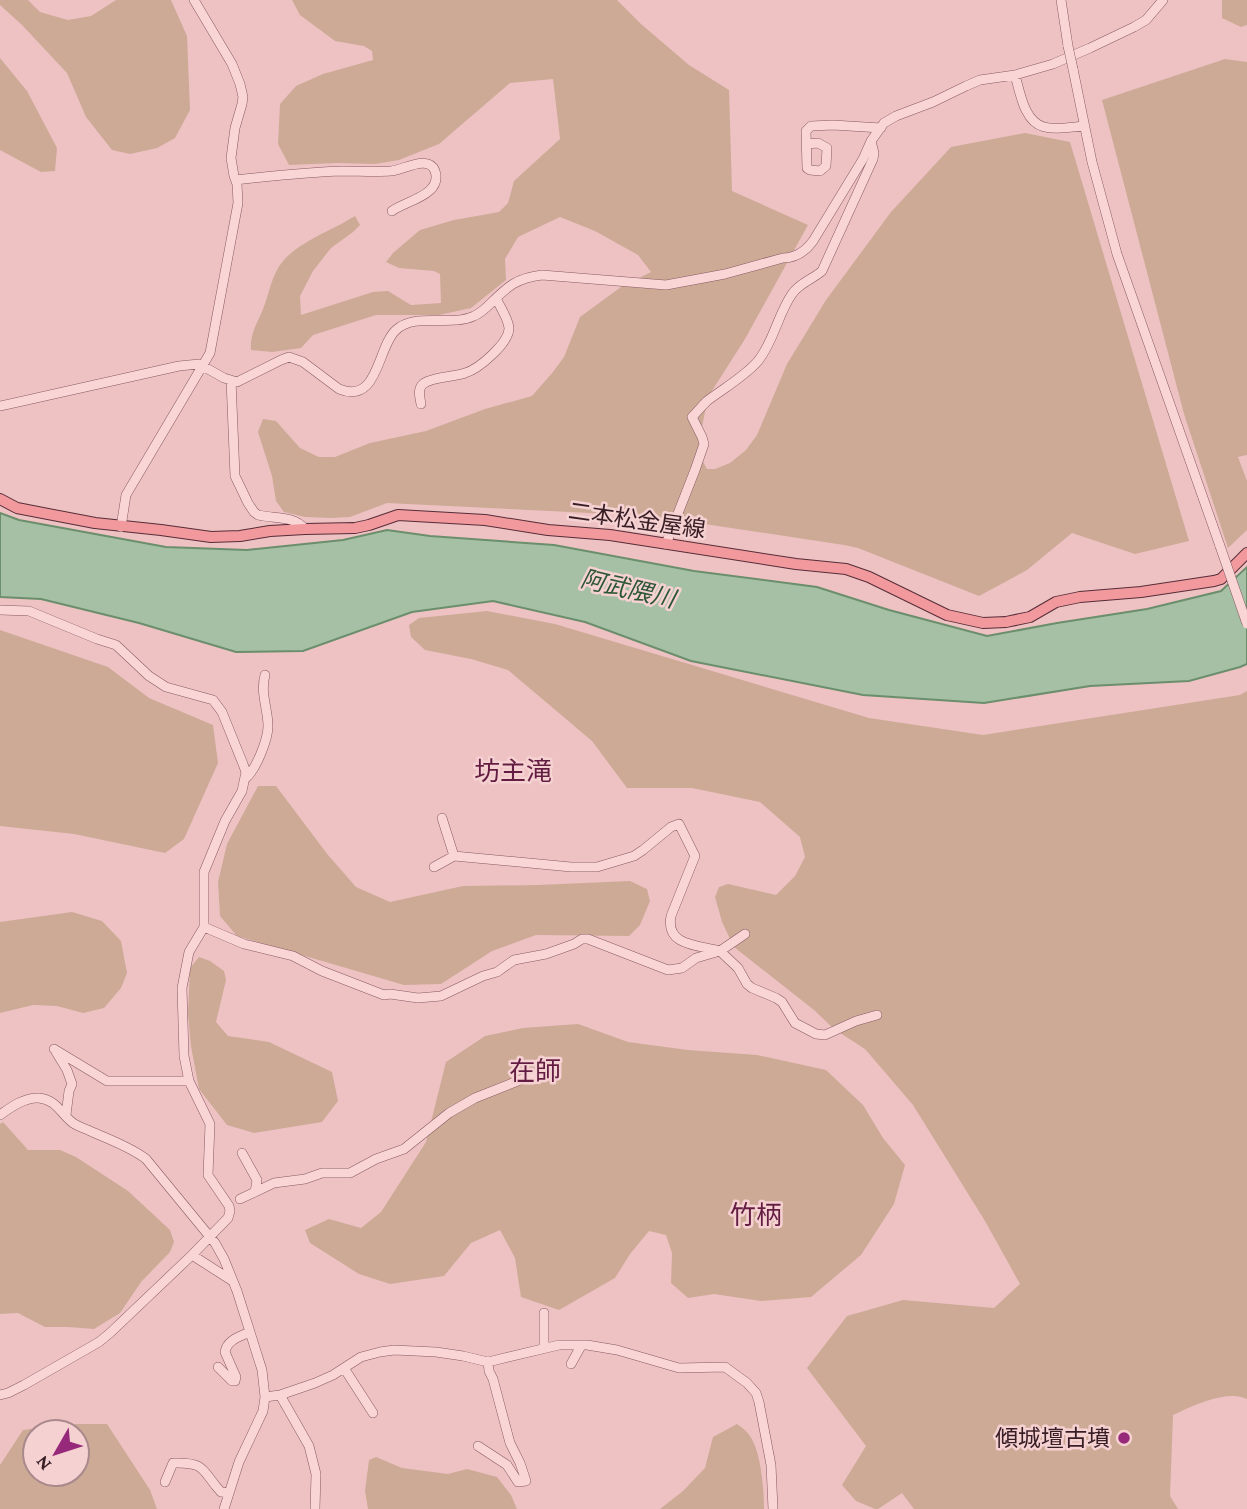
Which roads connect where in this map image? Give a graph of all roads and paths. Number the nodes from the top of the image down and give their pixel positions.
1 (194, 0) edge
2 (1061, 0) edge
3 (1163, 0) edge
4 (1015, 75) junction
5 (1084, 127) junction
6 (881, 128) junction
7 (871, 141) junction
8 (807, 145) dead end
9 (236, 180) junction
10 (393, 211) dead end
11 (496, 298) junction
12 (204, 366) junction
13 (231, 380) junction
14 (421, 404) dead end
15 (0, 406) edge
16 (0, 499) edge
17 (121, 527) junction
18 (305, 529) junction
19 (666, 544) junction
20 (1247, 554) edge
21 (0, 610) edge
22 (1247, 624) edge
23 (265, 675) dead end
24 (246, 778) junction
25 (442, 818) dead end
26 (454, 856) junction
27 (433, 867) dead end
28 (204, 927) junction
29 (745, 934) dead end
30 (720, 951) junction
31 (877, 1015) dead end
32 (548, 1069) dead end
33 (190, 1081) junction
34 (0, 1115) edge
35 (66, 1115) junction
36 (242, 1153) dead end
37 (255, 1192) junction
38 (240, 1199) dead end
39 (210, 1236) junction
40 (192, 1255) junction
41 (233, 1281) junction
42 (544, 1313) dead end
43 (250, 1332) junction
44 (581, 1346) junction
45 (544, 1348) junction
46 (488, 1362) junction
47 (571, 1364) dead end
48 (218, 1367) dead end
49 (344, 1368) junction
50 (0, 1395) edge
51 (280, 1395) junction
52 (265, 1397) junction
53 (373, 1413) dead end
54 (478, 1446) dead end
55 (165, 1482) dead end
56 (229, 1493) junction
57 (224, 1509) edge
58 (316, 1509) edge
59 (774, 1509) edge

1 - 9 street
2 - 5 street, bridge
3 - 4 street
4 - 5 street
4 - 6 street
5 - 22 street, bridge
6 - 7 street
6 - 8 street
7 - 11 street
7 - 19 street
9 - 10 street
9 - 12 street
11 - 13 street
11 - 14 street
12 - 13 street
12 - 15 street
12 - 17 street
13 - 18 street
16 - 17 main road, 二本松金屋線
17 - 18 main road, 二本松金屋線
18 - 19 main road, 二本松金屋線
19 - 20 main road, 二本松金屋線
21 - 24 street
23 - 24 street
24 - 28 street
25 - 26 street
26 - 27 street
26 - 30 street
28 - 30 street
28 - 33 street
29 - 30 street
30 - 31 street
32 - 37 street
33 - 35 street
33 - 39 street
34 - 35 street
35 - 39 street
36 - 37 street
37 - 38 street
39 - 40 street
39 - 41 street
40 - 41 street
40 - 50 street
41 - 43 street
42 - 45 street
43 - 48 street
43 - 52 street
44 - 45 street
44 - 47 street
44 - 59 street
45 - 46 street
46 - 49 street
46 - 54 street
49 - 51 street
49 - 53 street
51 - 52 street
51 - 58 street
52 - 56 street
55 - 56 street
56 - 57 street

